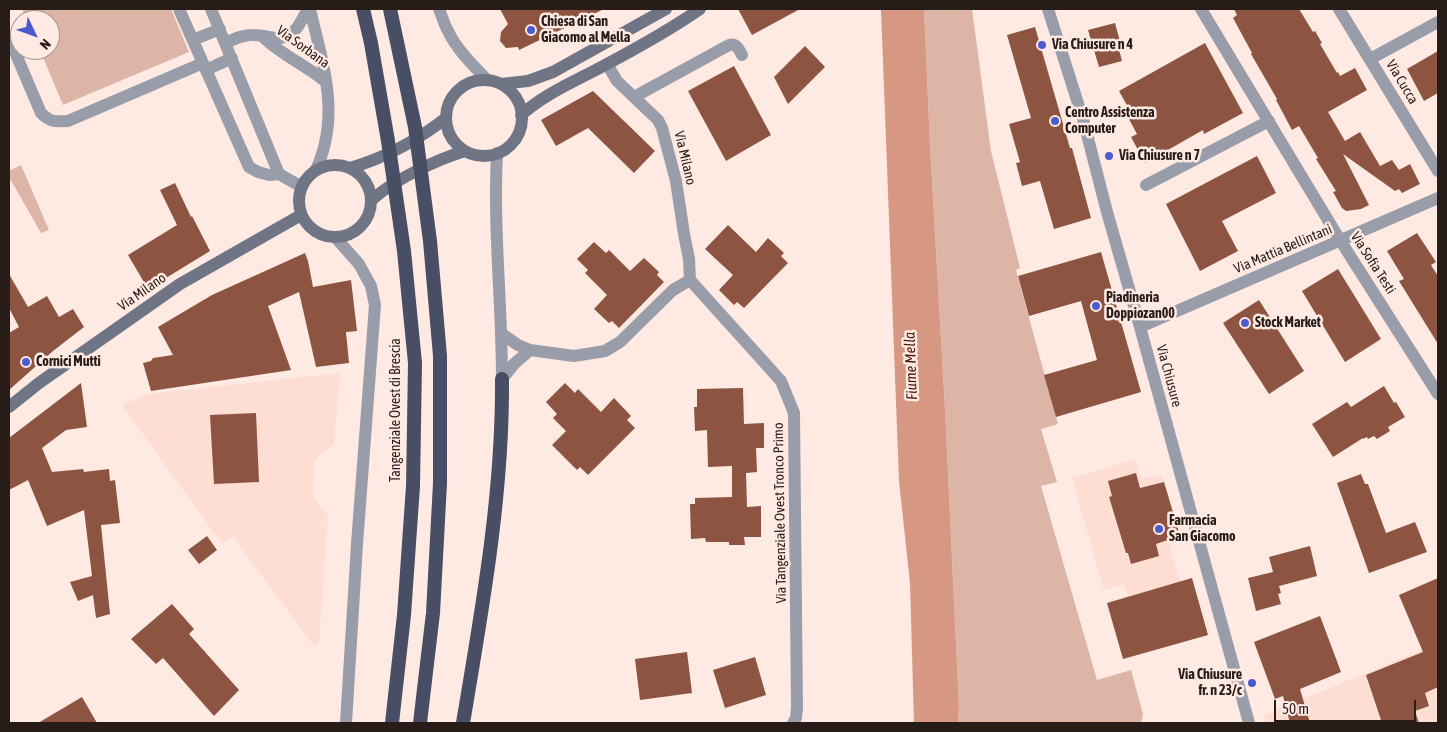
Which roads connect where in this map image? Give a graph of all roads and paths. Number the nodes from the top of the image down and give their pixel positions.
1 (179, 9) edge
2 (211, 9) edge
3 (309, 9) edge
4 (363, 9) edge
5 (390, 9) edge
6 (439, 9) edge
7 (666, 9) edge
8 (700, 9) edge
9 (1048, 9) edge
10 (1201, 9) edge
11 (1339, 9) edge
12 (1438, 22) edge
13 (220, 29) junction
14 (262, 36) junction
15 (9, 38) edge
16 (193, 40) junction
17 (226, 43) junction
18 (742, 55) dead end
19 (232, 58) junction
20 (1370, 59) junction
21 (607, 64) junction
22 (204, 66) junction
23 (488, 80) junction
24 (326, 82) junction
25 (501, 84) junction
26 (634, 97) junction
27 (521, 115) junction
28 (446, 118) junction
29 (1269, 121) junction
30 (466, 151) junction
31 (497, 153) junction
32 (350, 168) junction
33 (316, 170) junction
34 (1438, 171) edge
35 (280, 174) junction
36 (1146, 185) dead end
37 (302, 187) junction
38 (375, 198) junction
39 (1438, 198) edge
40 (301, 215) junction
41 (336, 238) junction
42 (1340, 240) junction
43 (690, 280) junction
44 (1140, 327) junction
45 (502, 334) junction
46 (530, 350) junction
47 (502, 379) junction
48 (1438, 394) edge
49 (9, 407) edge
50 (346, 723) edge
51 (392, 723) edge
52 (420, 723) edge
53 (463, 723) edge
54 (793, 723) edge
55 (1249, 723) edge

1 - 16 street
2 - 13 street
3 - 14 street, Via Sorbana
3 - 24 street
4 - 51 highway, Tangenziale Ovest di Brescia
5 - 52 highway
6 - 23 street
7 - 25 main road
8 - 21 main road
9 - 44 street, Via Chiusure
10 - 29 street, Via Sofia Testi
11 - 20 street, Via Cucca
12 - 20 street
13 - 16 street
13 - 17 street
14 - 17 street, Via Sorbana
14 - 24 street, Via Sorbana
15 - 22 street
16 - 22 street
17 - 19 street
18 - 26 street
19 - 22 street
19 - 35 street
20 - 34 street, Via Cucca
21 - 26 street, Via Milano
21 - 27 main road
22 - 35 street
23 - 25 main road
23 - 28 main road
24 - 33 street
25 - 27 main road
26 - 43 street, Via Milano
27 - 31 main road
28 - 30 main road
28 - 32 main road
29 - 36 street
29 - 42 street, Via Sofia Testi
30 - 31 main road
30 - 38 main road
31 - 45 street
32 - 33 main road
32 - 38 main road
33 - 37 main road
35 - 37 street
37 - 40 main road
38 - 41 main road
39 - 42 street, Via Mattia Bellintani
40 - 41 main road
40 - 49 main road, Via Milano
41 - 50 street
42 - 44 street, Via Mattia Bellintani
42 - 48 street, Via Sofia Testi
43 - 46 street
43 - 54 street, Via Tangenziale Ovest Tronco Primo
44 - 55 street, Via Chiusure
45 - 46 street
45 - 47 street
46 - 47 street
47 - 53 highway

